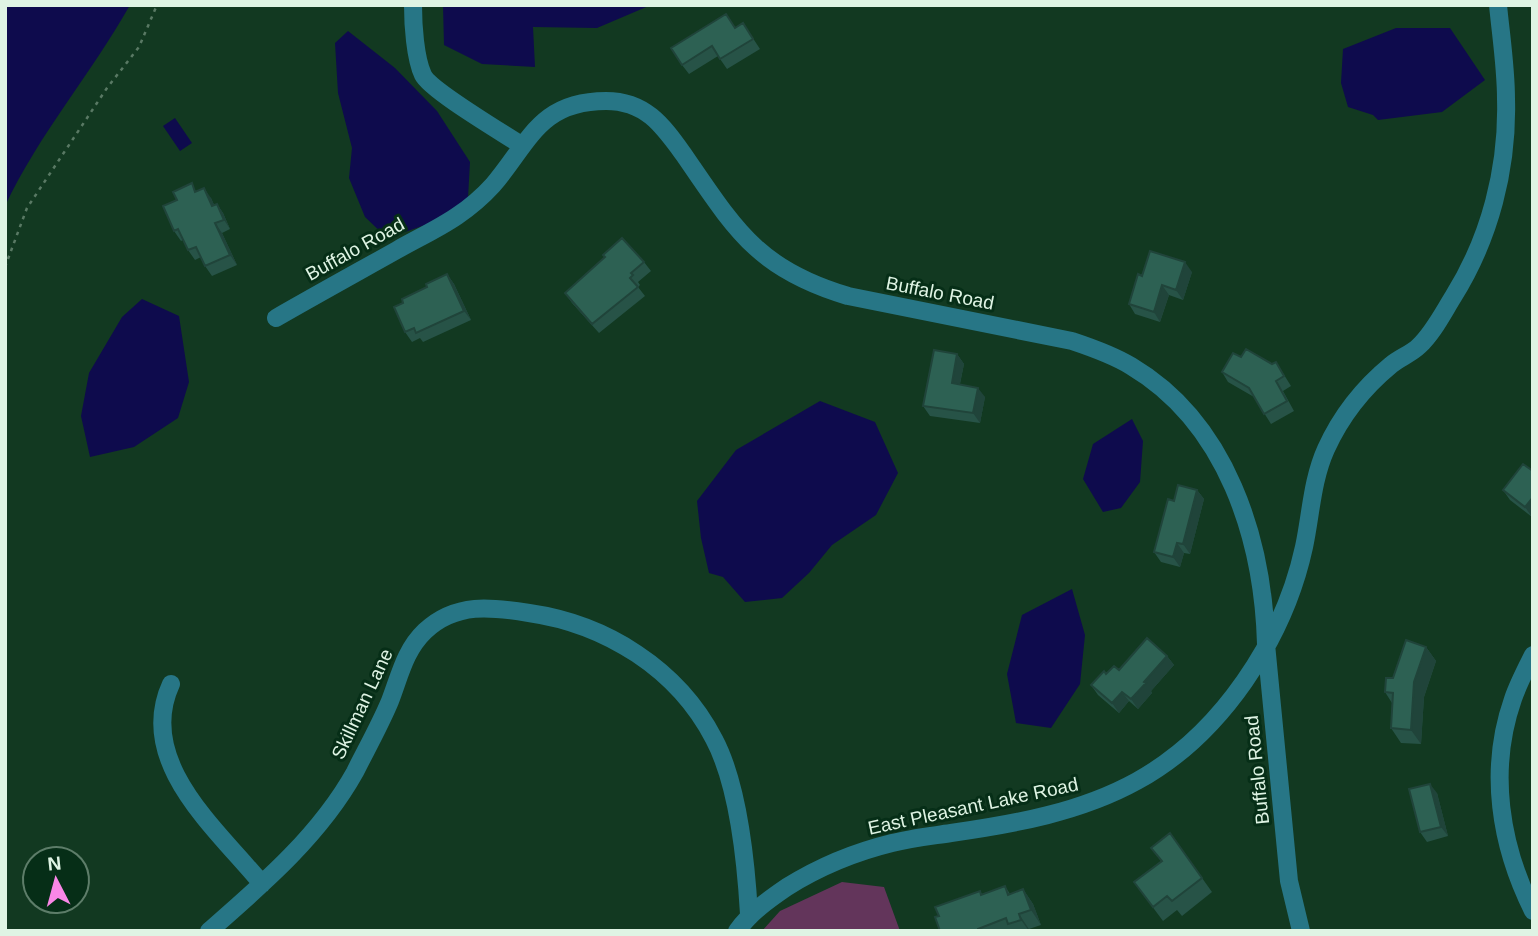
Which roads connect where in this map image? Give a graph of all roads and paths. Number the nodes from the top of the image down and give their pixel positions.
1 (157, 5) edge
2 (413, 5) edge
3 (1498, 5) edge
4 (521, 145) junction
5 (5, 267) edge
6 (276, 318) dead end
7 (1266, 644) junction
8 (1533, 655) edge
9 (171, 684) dead end
10 (262, 884) junction
11 (1533, 911) edge
12 (749, 914) junction
13 (209, 931) edge
14 (737, 931) edge
15 (1301, 931) edge

1 - 5 path
2 - 4 street
3 - 7 street, East Pleasant Lake Road
4 - 6 street, Buffalo Road
4 - 7 street, Buffalo Road
7 - 12 street, East Pleasant Lake Road
7 - 15 street, Buffalo Road
8 - 11 street
9 - 10 street
10 - 12 street, Skillman Lane
10 - 13 street, Skillman Lane
12 - 14 street, East Pleasant Lake Road

